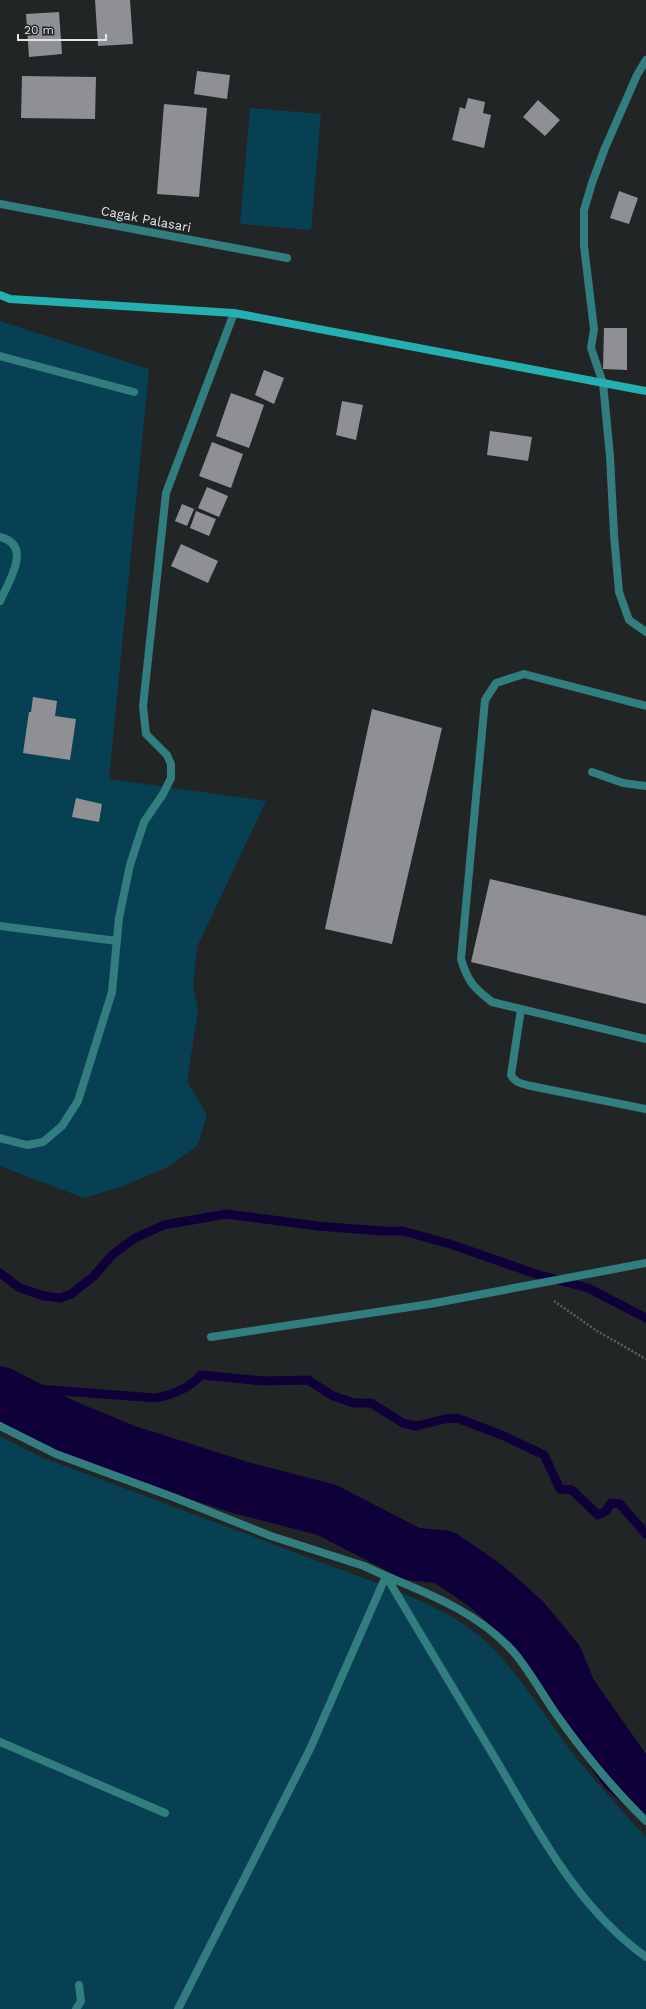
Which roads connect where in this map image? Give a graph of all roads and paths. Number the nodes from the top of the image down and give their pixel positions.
1 (646, 60) edge
2 (0, 204) edge
3 (287, 258) dead end
4 (0, 295) edge
5 (234, 313) junction
6 (0, 356) edge
7 (603, 383) junction
8 (134, 392) dead end
9 (646, 392) edge
10 (0, 537) edge
11 (0, 601) edge
12 (646, 632) edge
13 (646, 706) edge
14 (592, 772) dead end
15 (646, 786) edge
16 (0, 926) edge
17 (117, 941) junction
18 (521, 1009) junction
19 (646, 1039) edge
20 (646, 1109) edge
21 (0, 1138) edge
22 (646, 1263) edge
23 (531, 1284) junction
24 (211, 1337) dead end
25 (646, 1358) edge
26 (0, 1426) edge
27 (386, 1576) junction
28 (0, 1742) edge
29 (165, 1813) dead end
30 (646, 1821) edge
31 (646, 1957) edge
32 (79, 1985) dead end
33 (76, 2009) edge
34 (178, 2009) edge

1 - 7 street
2 - 3 street, Cagak Palasari
4 - 5 main road
5 - 7 main road
5 - 17 street
6 - 8 street
7 - 9 main road
7 - 12 street
10 - 11 street
13 - 18 street
14 - 15 street
16 - 17 street
17 - 21 street
18 - 19 street
18 - 20 street
22 - 23 street
23 - 24 street
23 - 25 path
26 - 27 street
27 - 30 street
27 - 31 street
27 - 34 street
28 - 29 street
32 - 33 street

